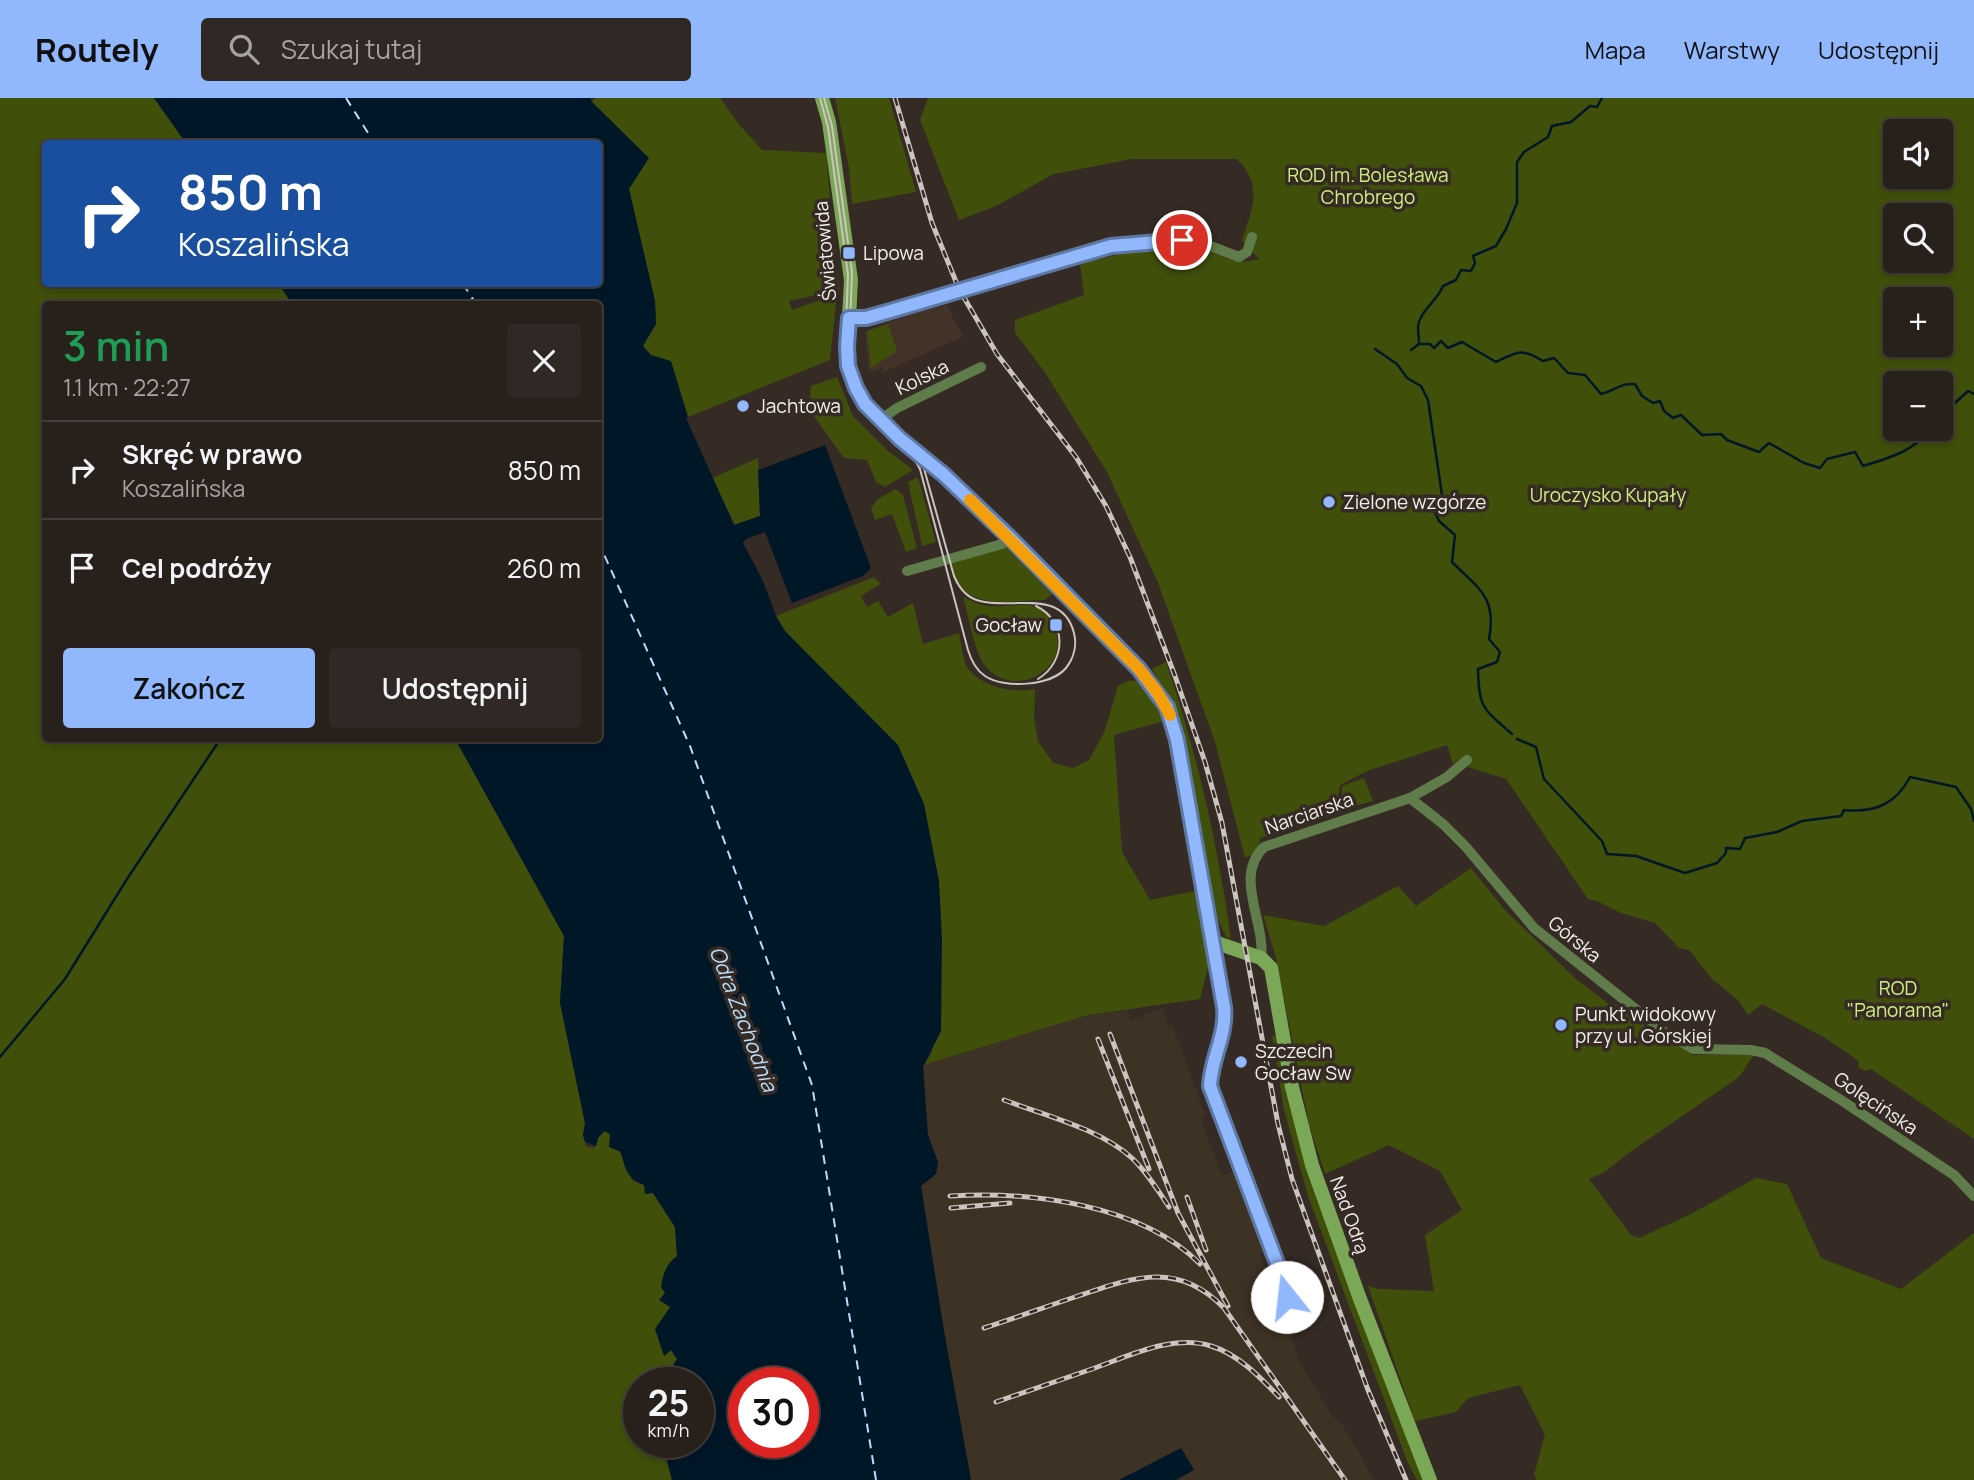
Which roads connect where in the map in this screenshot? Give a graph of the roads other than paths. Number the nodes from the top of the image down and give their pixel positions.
1 (822, 98) edge
2 (1252, 237) dead end
3 (849, 318) junction
4 (981, 368) dead end
5 (880, 420) junction
6 (1009, 537) junction
7 (907, 571) dead end
8 (1467, 760) dead end
9 (1410, 798) junction
10 (1214, 942) junction
11 (1261, 958) junction
12 (1751, 1050) joint
13 (1974, 1196) edge
14 (1285, 1307) dead end
15 (1430, 1480) edge

1 - 3 street, Światowida
2 - 3 street
3 - 5 street
4 - 5 street, Kolska
5 - 6 street
6 - 7 street
6 - 10 street
8 - 9 street, Narciarska
9 - 11 street, Narciarska
9 - 12 street, Górska
10 - 11 street
10 - 14 street
11 - 15 street, Nad Odrą
12 - 13 street, Golęcińska

